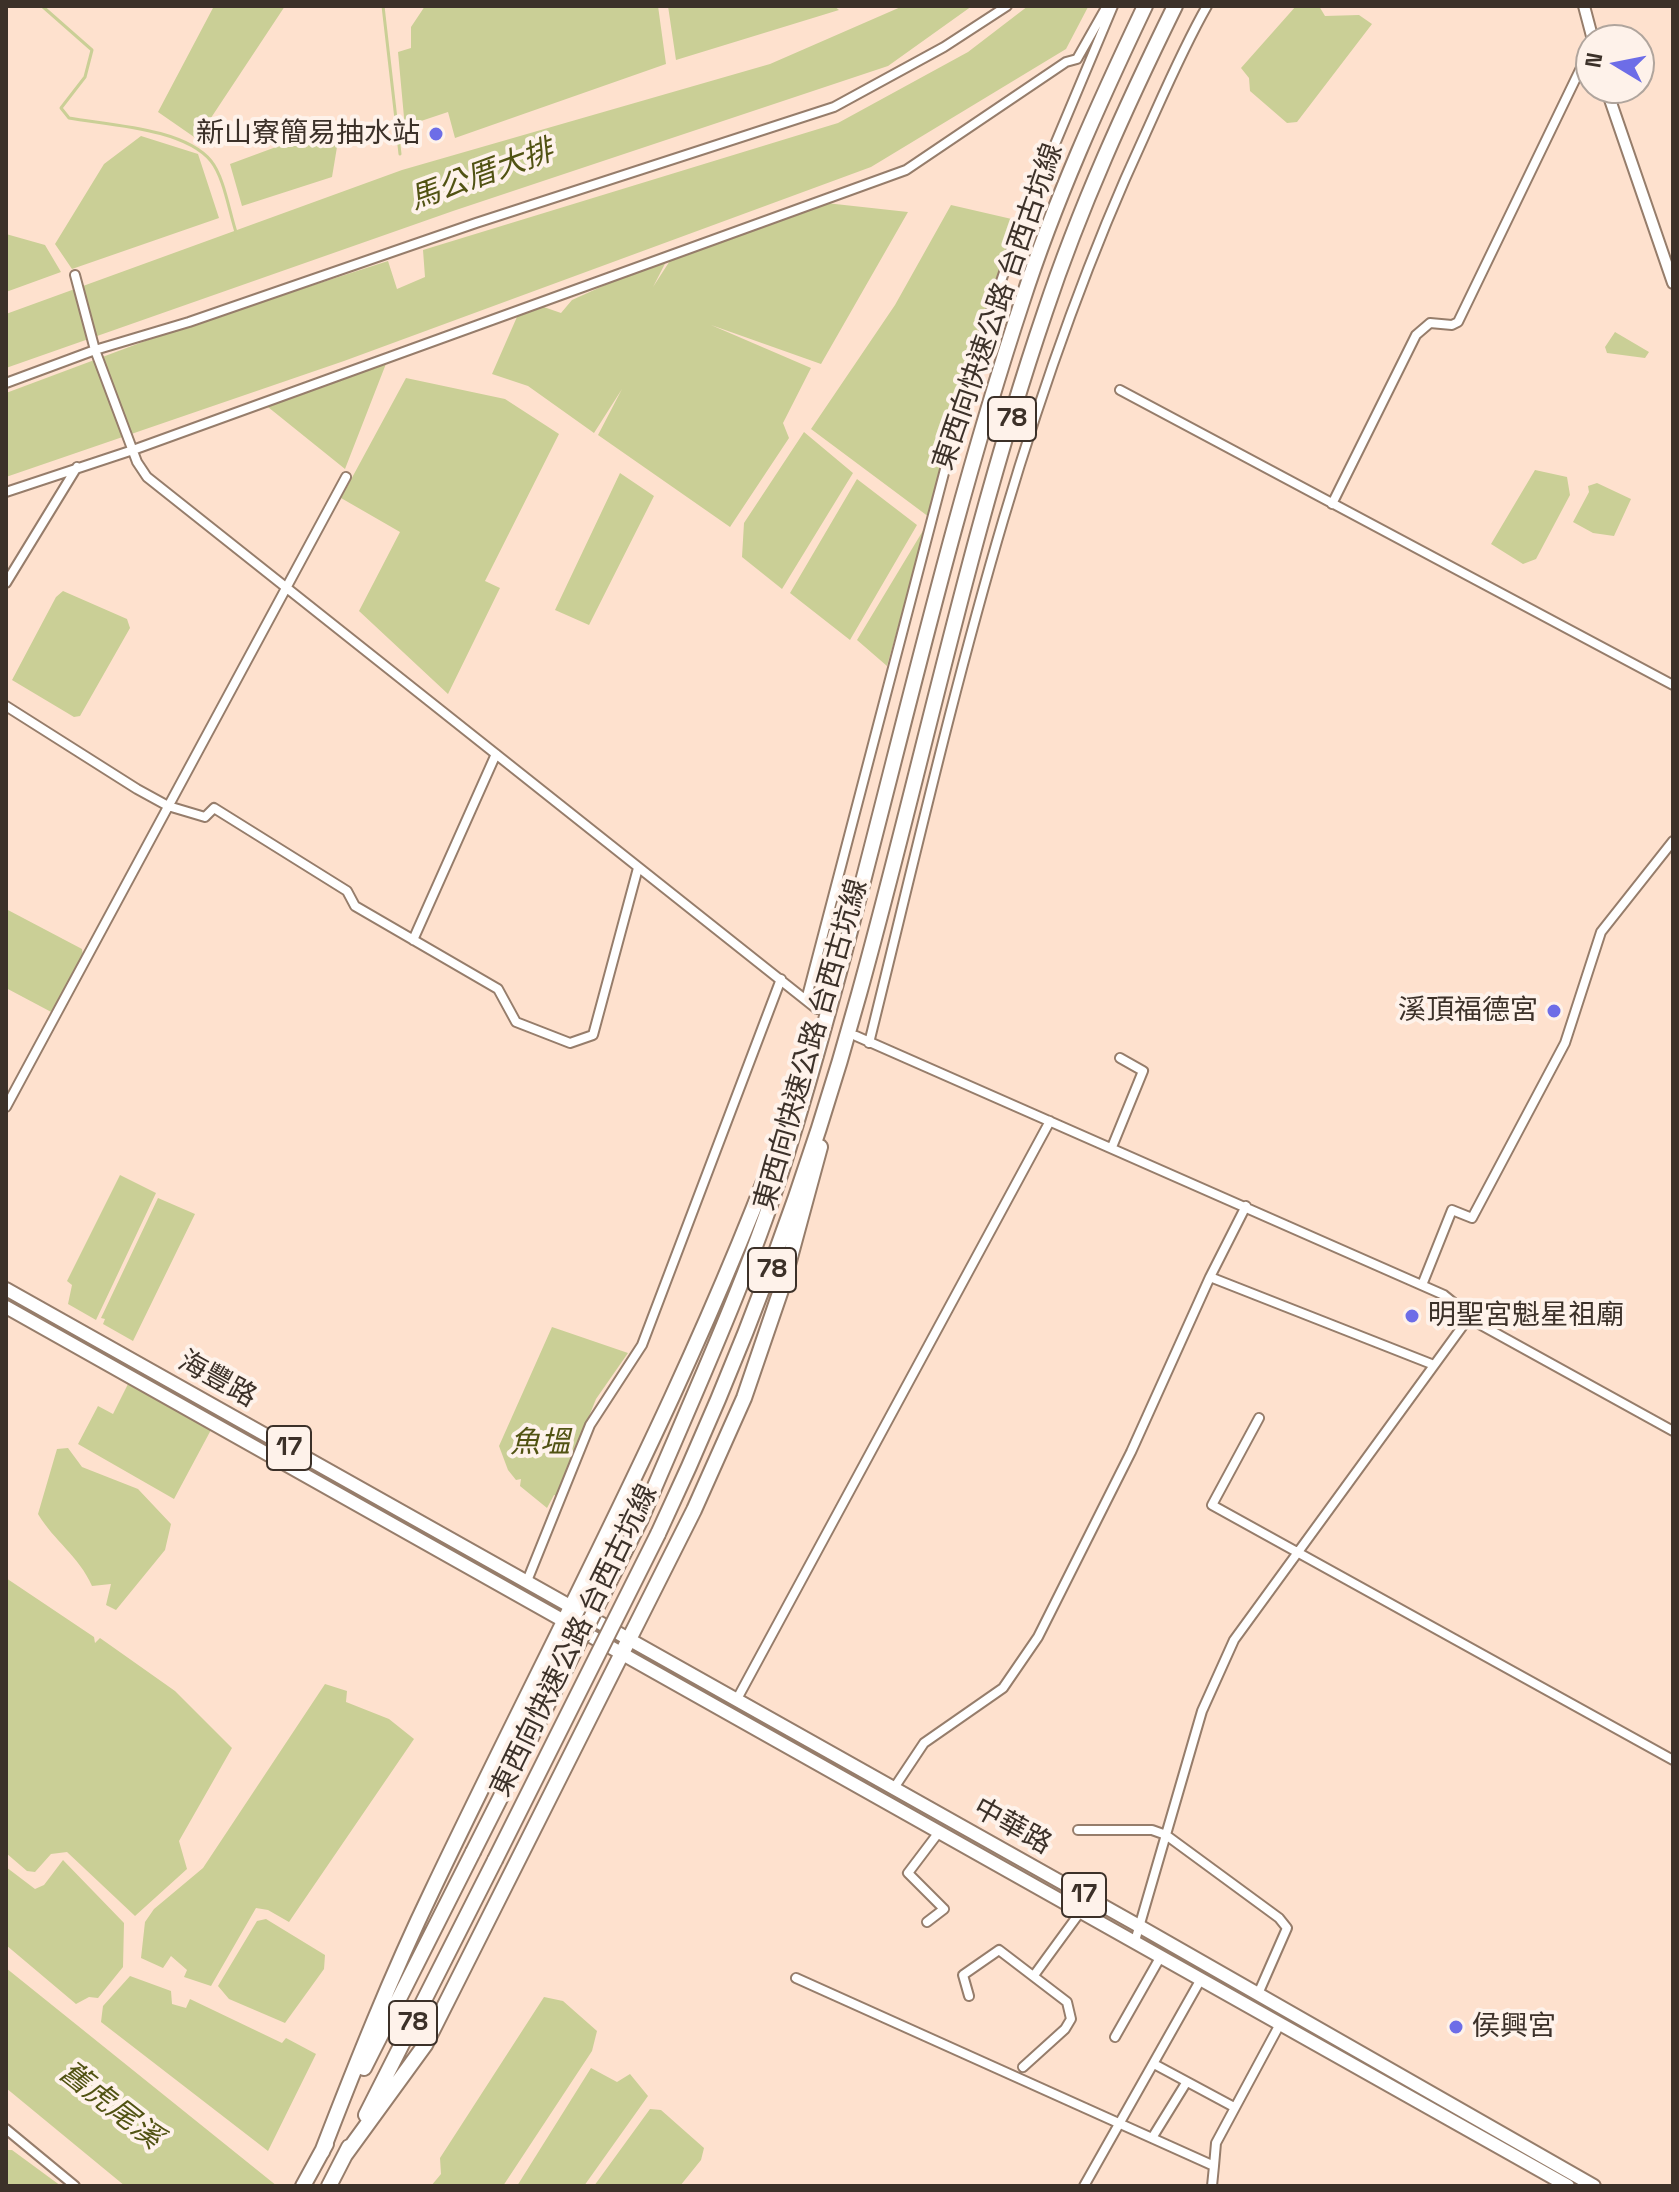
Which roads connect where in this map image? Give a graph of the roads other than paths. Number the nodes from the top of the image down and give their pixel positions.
1 (1007, 6) edge
2 (1107, 6) edge
3 (1113, 6) edge
4 (1145, 6) edge
5 (1175, 6) edge
6 (1207, 6) edge
7 (1575, 80) edge
8 (1611, 104) edge
9 (75, 275) dead end
10 (1673, 283) edge
11 (95, 350) junction
12 (6, 383) edge
13 (1120, 390) dead end
14 (133, 450) junction
15 (78, 466) junction
16 (346, 477) dead end
17 (6, 492) edge
18 (1332, 504) junction
19 (6, 583) edge
20 (285, 586) junction
21 (1673, 685) edge
22 (6, 706) edge
23 (496, 754) junction
24 (168, 806) junction
25 (1673, 841) edge
26 (638, 868) junction
27 (413, 940) junction
28 (781, 979) junction
29 (832, 993) junction
30 (859, 996) junction
31 (806, 1000) junction
32 (817, 1009) dead end
33 (856, 1036) dead end
34 (869, 1043) junction
35 (1120, 1058) dead end
36 (6, 1107) edge
37 (1050, 1121) junction
38 (1112, 1147) junction
39 (1246, 1206) junction
40 (1210, 1277) junction
41 (1422, 1285) junction
42 (6, 1289) edge
43 (6, 1307) edge
44 (1470, 1316) junction
45 (1434, 1365) junction
46 (1259, 1418) dead end
47 (1673, 1431) edge
48 (1297, 1554) junction
49 (527, 1581) junction
50 (568, 1614) junction
51 (627, 1639) junction
52 (620, 1654) junction
53 (737, 1699) junction
54 (1673, 1760) edge
55 (894, 1788) junction
56 (1078, 1830) dead end
57 (939, 1832) junction
58 (1166, 1835) junction
59 (1081, 1911) junction
60 (927, 1922) dead end
61 (1139, 1926) junction
62 (1135, 1941) junction
63 (1161, 1956) junction
64 (1035, 1974) junction
65 (796, 1978) dead end
66 (1201, 1979) junction
67 (1258, 1994) junction
68 (969, 1996) dead end
69 (1280, 2024) junction
70 (1115, 2037) dead end
71 (1154, 2064) junction
72 (1023, 2067) dead end
73 (1186, 2083) junction
74 (1234, 2107) junction
75 (1120, 2124) junction
76 (6, 2129) edge
77 (1152, 2138) junction
78 (322, 2152) junction
79 (345, 2155) junction
80 (1214, 2166) junction
81 (306, 2181) edge
82 (75, 2186) edge
83 (329, 2186) edge
84 (1084, 2186) edge
85 (1212, 2186) edge
86 (1568, 2186) edge
87 (1594, 2186) edge

1 - 11 street
2 - 14 street
3 - 31 street
4 - 29 highway, 東西向快速公路 台西古坑線 / 78
5 - 30 highway, 東西向快速公路 台西古坑線 / 78
6 - 34 street
7 - 18 street
8 - 10 street
9 - 11 street
11 - 12 street
11 - 14 street
13 - 18 street
14 - 15 street
14 - 20 street
15 - 17 street
15 - 19 street
16 - 20 street
18 - 21 street
20 - 23 street
20 - 24 street
22 - 24 street
23 - 26 street
23 - 27 street
24 - 27 street
24 - 36 street
25 - 41 street
26 - 27 street
26 - 28 street
28 - 31 street
28 - 49 street
29 - 50 highway
29 - 78 highway, 東西向快速公路 台西古坑線 / 78, bridge
30 - 51 highway
30 - 79 highway, 東西向快速公路 台西古坑線 / 78, bridge
31 - 32 street
33 - 34 street
34 - 37 street
35 - 38 street
37 - 38 street
37 - 53 street
38 - 39 street
39 - 40 street
39 - 41 street
40 - 45 street
40 - 55 street
41 - 44 street
42 - 49 main road, 海豐路 / 17
43 - 50 main road, 海豐路 / 17
44 - 45 street
44 - 47 street
45 - 48 street
46 - 48 street
48 - 54 street
48 - 58 street
49 - 50 main road, 海豐路 / 17
50 - 51 main road, 中華路 / 17
50 - 52 main road, 中華路 / 17
50 - 78 highway
51 - 52 highway
51 - 53 main road, 中華路 / 17
52 - 57 main road, 中華路 / 17
52 - 79 highway
53 - 55 main road, 中華路 / 17
55 - 61 main road, 中華路 / 17
56 - 58 street
57 - 59 main road, 中華路 / 17
57 - 60 street
58 - 61 street
58 - 67 street
59 - 62 main road, 中華路 / 17
59 - 64 street
61 - 62 street
61 - 67 main road, 中華路 / 17
62 - 63 main road, 中華路 / 17
63 - 66 main road, 中華路 / 17
63 - 70 street
64 - 68 street
64 - 72 street
65 - 75 street
66 - 69 main road, 中華路 / 17
66 - 71 street
67 - 87 main road, 中華路 / 17
69 - 74 street
69 - 86 main road, 中華路 / 17
71 - 73 street
71 - 75 street
73 - 74 street
73 - 77 street
74 - 80 street
75 - 77 street
75 - 84 street
76 - 82 street
77 - 80 street
78 - 81 highway, 東西向快速公路 台西古坑線 / 78
79 - 83 highway, 東西向快速公路 台西古坑線 / 78
80 - 85 street

